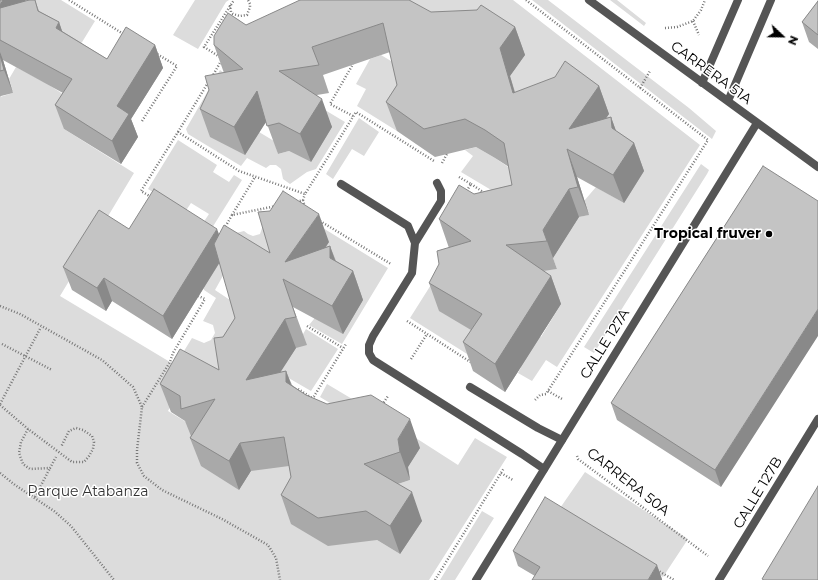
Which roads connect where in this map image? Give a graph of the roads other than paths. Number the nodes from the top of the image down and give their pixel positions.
1 (589, 0) edge
2 (738, 0) edge
3 (772, 0) edge
4 (702, 83) junction
5 (728, 102) junction
6 (757, 123) junction
7 (818, 167) edge
8 (437, 183) dead end
9 (341, 184) dead end
10 (415, 243) junction
11 (470, 386) dead end
12 (818, 419) edge
13 (562, 440) junction
14 (544, 469) junction
15 (476, 580) edge
16 (720, 580) edge

1 - 4 street, CARRERA 51A
2 - 4 street
3 - 5 street
4 - 5 street, CARRERA 51A
5 - 6 street, CARRERA 51A
6 - 7 street, CARRERA 51A
6 - 13 street, CALLE 127A
8 - 10 street
9 - 10 street
10 - 14 street
11 - 13 street
12 - 16 street, CALLE 127B
13 - 14 street, CALLE 127A
14 - 15 street, CALLE 127A

